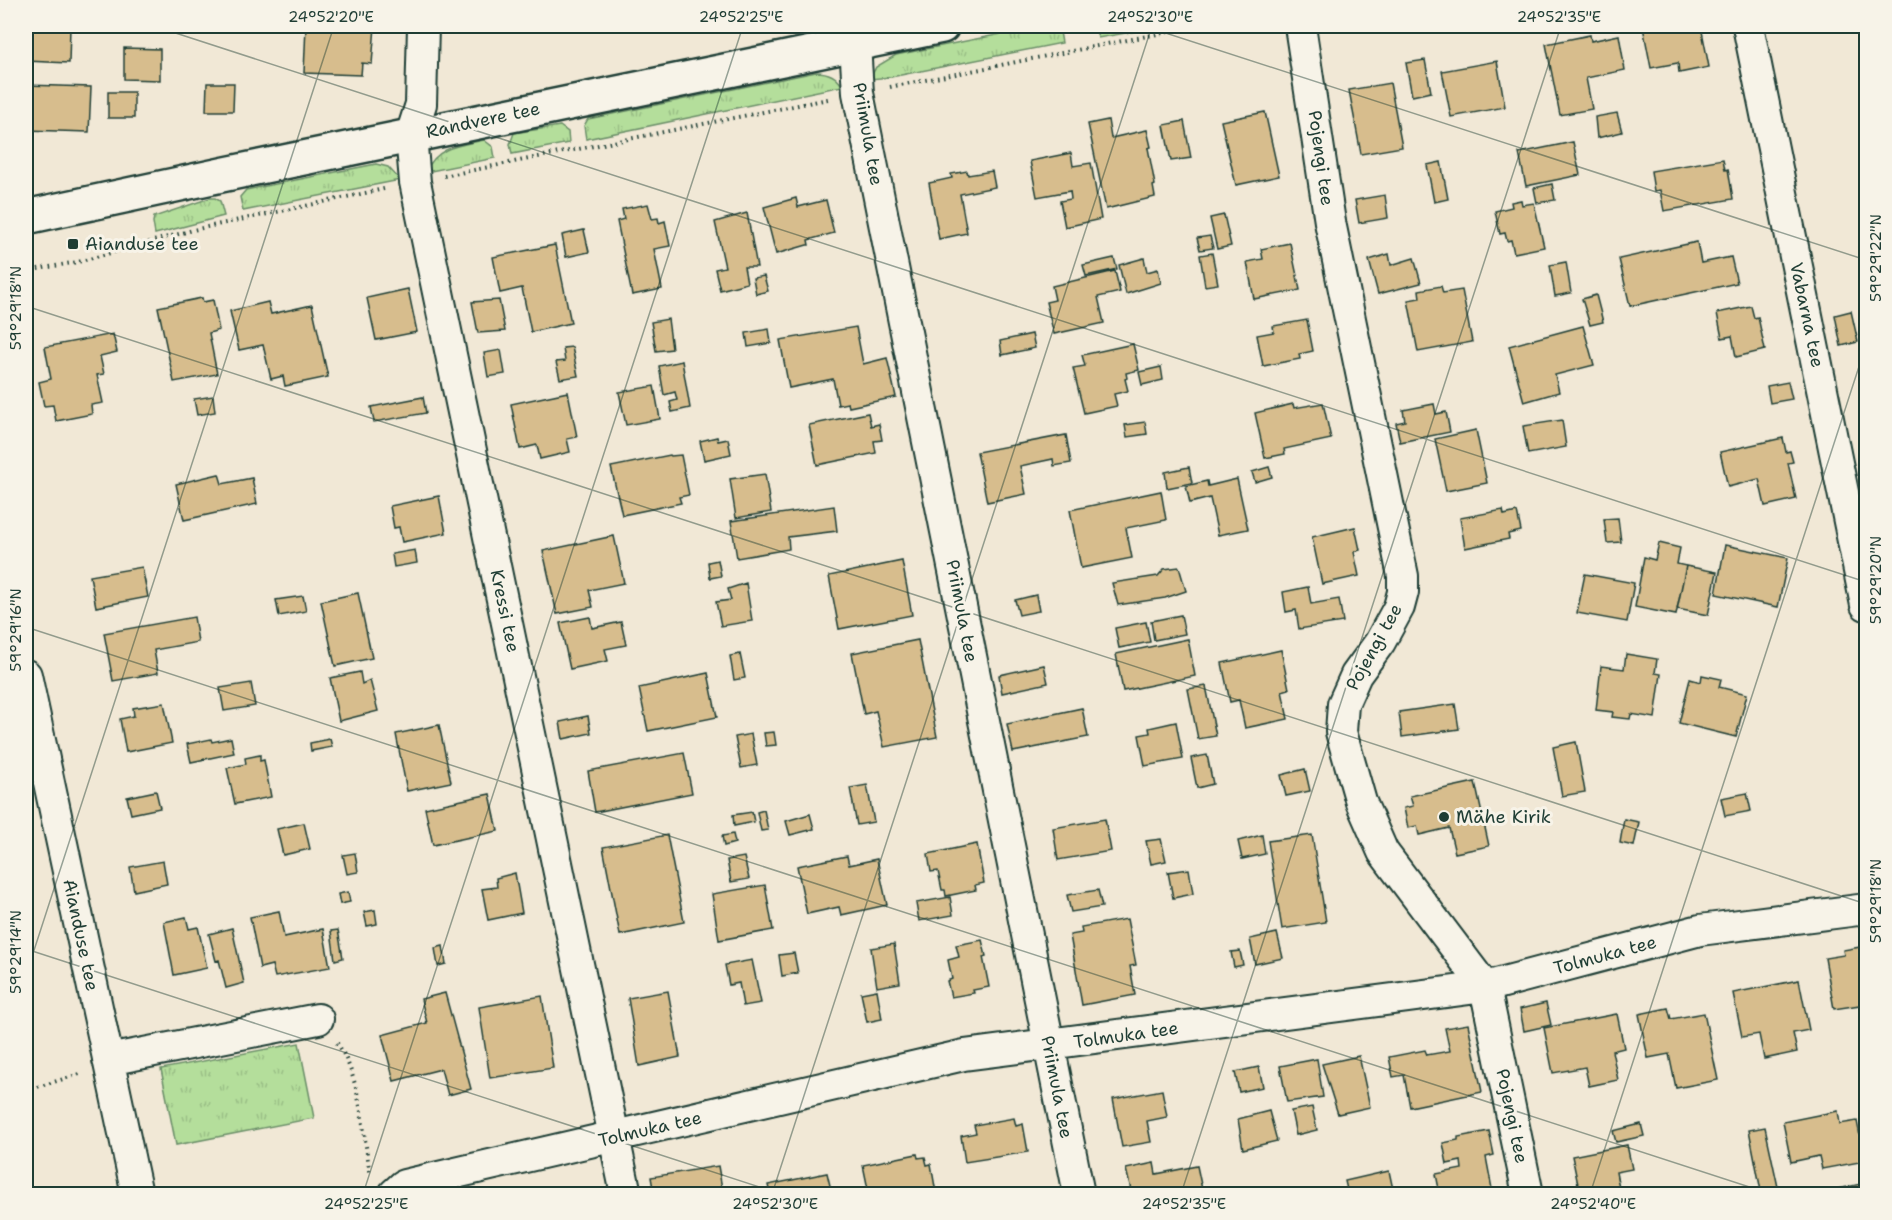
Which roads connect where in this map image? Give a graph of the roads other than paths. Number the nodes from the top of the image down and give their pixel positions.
1 (423, 26) edge
2 (942, 26) edge
3 (1300, 26) edge
4 (1748, 26) edge
5 (855, 35) edge
6 (411, 135) junction
7 (26, 217) edge
8 (1866, 605) edge
9 (26, 675) edge
10 (1866, 909) edge
11 (1485, 987) junction
12 (318, 1019) road end
13 (1049, 1045) junction
14 (108, 1060) junction
15 (615, 1137) junction
16 (382, 1189) edge
17 (137, 1194) edge
18 (626, 1194) edge
19 (1079, 1194) edge
20 (1528, 1194) edge

1 - 6 street, Kressi tee
2 - 5 main road, Randvere tee
3 - 11 street, Pojengi tee
4 - 8 street, Vabarna tee
5 - 6 main road, Randvere tee
5 - 13 street, Priimula tee
6 - 7 main road, Randvere tee
6 - 15 street, Kressi tee
9 - 14 street, Aianduse tee
10 - 11 street, Tolmuka tee
11 - 13 street, Tolmuka tee
11 - 20 street, Pojengi tee
12 - 14 street
13 - 15 street, Tolmuka tee
13 - 19 street, Priimula tee
14 - 17 street, Aianduse tee
15 - 16 street, Tolmuka tee
15 - 18 street, Kressi tee

